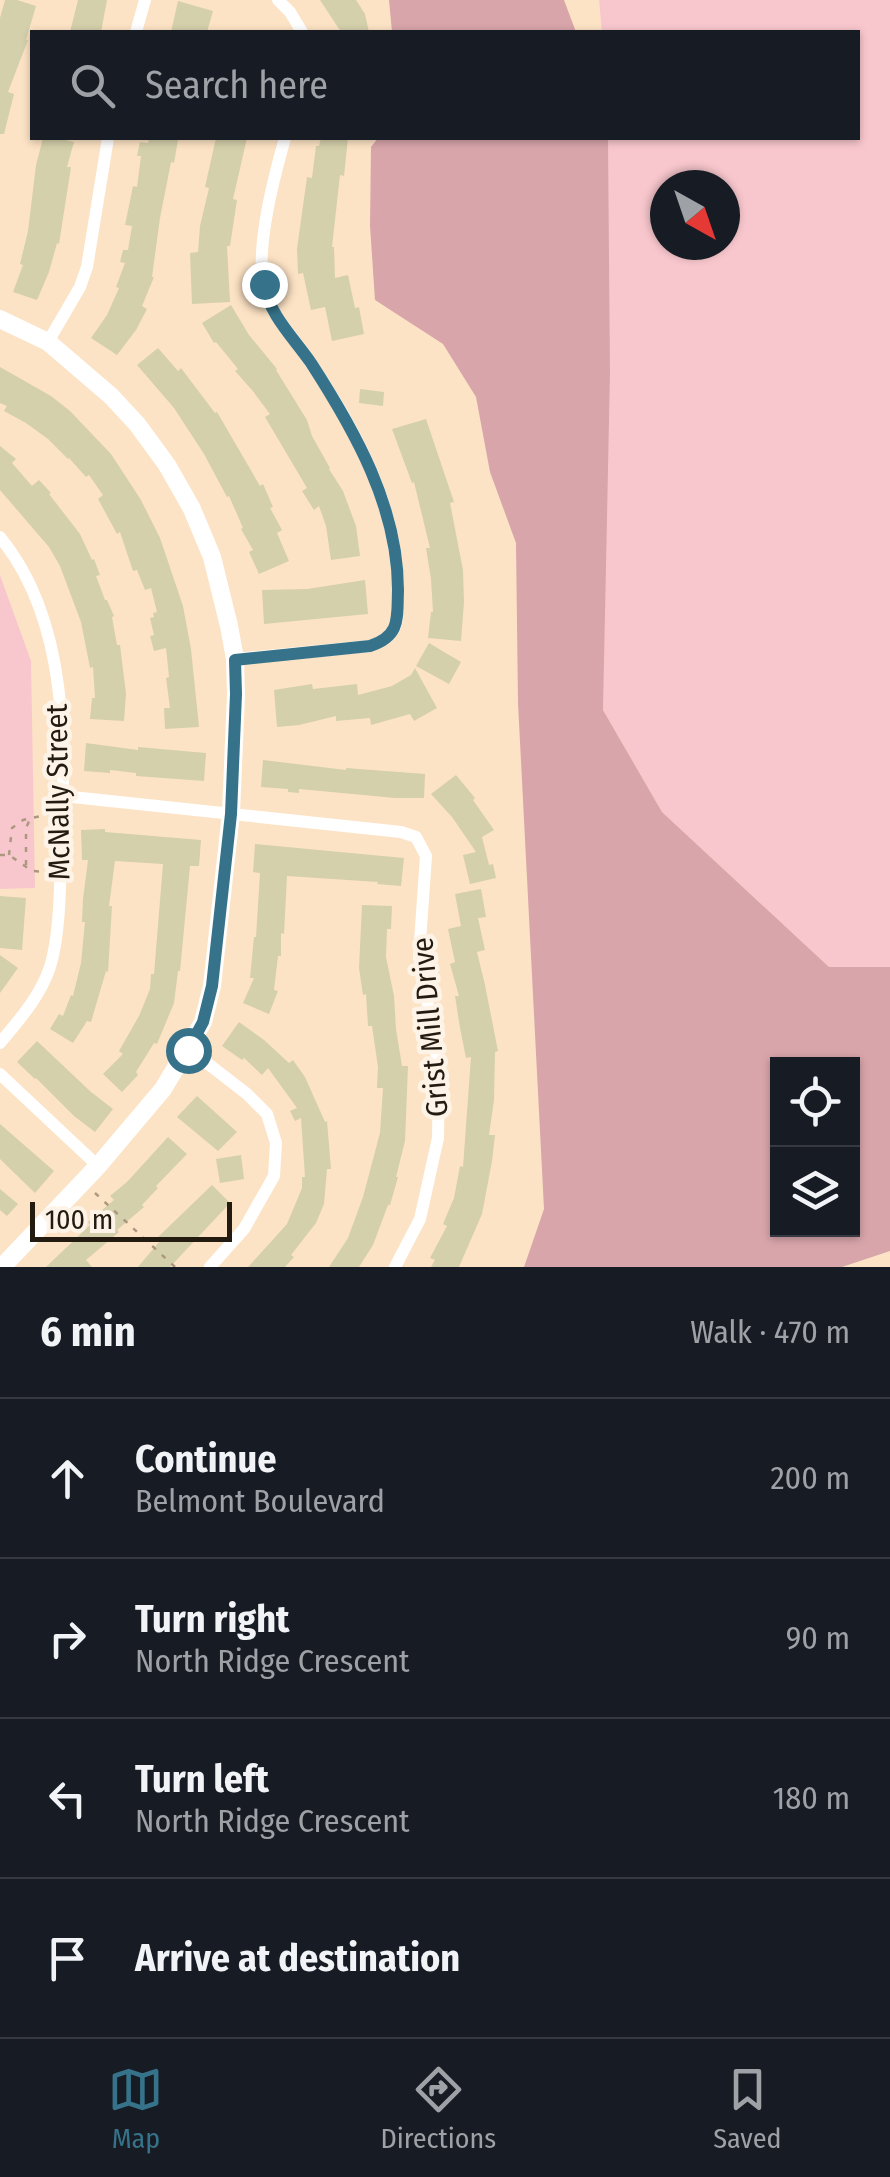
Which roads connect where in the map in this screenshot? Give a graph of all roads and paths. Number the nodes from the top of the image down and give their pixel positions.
1 (145, 0) edge
2 (278, 0) edge
3 (137, 30) edge
4 (301, 30) edge
5 (108, 140) edge
6 (284, 140) edge
7 (0, 319) edge
8 (48, 342) junction
9 (0, 536) edge
10 (235, 660) junction
11 (63, 796) junction
12 (62, 811) junction
13 (231, 814) junction
14 (30, 818) junction
15 (0, 855) edge
16 (9, 856) junction
17 (26, 867) junction
18 (60, 872) junction
19 (0, 1044) edge
20 (188, 1050) junction
21 (0, 1074) edge
22 (98, 1166) junction
23 (83, 1182) junction
24 (2, 1267) edge
25 (175, 1267) edge
26 (210, 1267) edge
27 (395, 1267) edge

1 - 3 street
2 - 4 street
5 - 8 street
6 - 10 street
7 - 8 street
8 - 10 street
9 - 11 street, McNally Street
10 - 13 street
11 - 12 street, McNally Street
11 - 13 street, Grist Mill Drive
12 - 14 path
12 - 18 street, McNally Street
13 - 20 street
13 - 27 street, Grist Mill Drive
14 - 16 path
14 - 17 path
15 - 16 path
16 - 17 path
17 - 18 path
18 - 19 street, McNally Street
20 - 22 street
20 - 26 street
21 - 22 street
22 - 23 street
23 - 24 street
23 - 25 path

